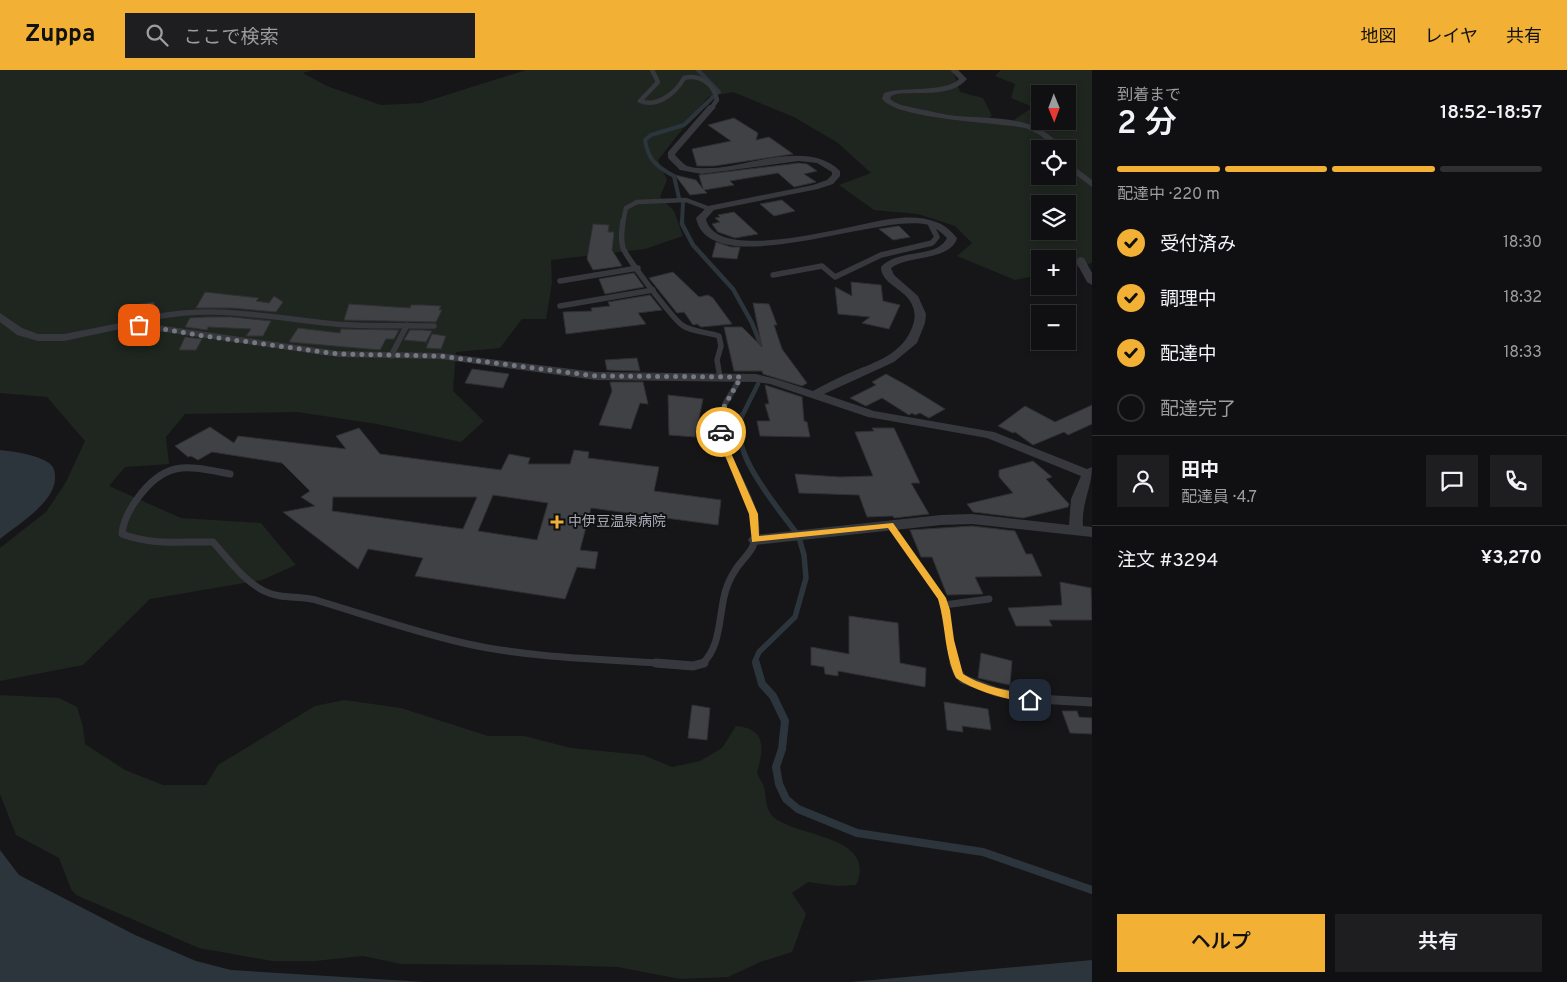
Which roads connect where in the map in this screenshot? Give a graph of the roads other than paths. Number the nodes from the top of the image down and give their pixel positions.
1 (652, 70) edge
2 (954, 70) edge
3 (712, 107) joint
4 (1050, 140) edge
5 (1076, 171) edge
6 (1092, 184) edge
7 (710, 209) junction
8 (930, 223) junction
9 (1080, 260) dead end
10 (638, 268) junction
11 (773, 275) dead end
12 (560, 280) dead end
13 (1092, 282) edge
14 (653, 290) junction
15 (560, 306) dead end
16 (0, 316) edge
17 (130, 324) junction
18 (408, 325) junction
19 (434, 326) dead end
20 (391, 356) junction
21 (720, 377) junction
22 (741, 377) junction
23 (813, 395) junction
24 (230, 474) dead end
25 (1091, 474) edge
26 (890, 525) junction
27 (1077, 531) junction
28 (1092, 532) edge
29 (755, 540) junction
30 (989, 599) dead end
31 (944, 605) junction
32 (1092, 702) edge

1 - 3 lane
2 - 4 street
3 - 7 street
5 - 6 street
7 - 8 street
7 - 10 lane
8 - 11 lane
8 - 23 street
9 - 13 street
10 - 12 lane
10 - 14 lane
14 - 15 lane
14 - 21 lane
16 - 17 street
17 - 18 lane
17 - 20 street
18 - 19 lane
18 - 20 lane
20 - 21 street
21 - 22 street
22 - 23 street
22 - 29 lane
23 - 25 street
24 - 29 lane
25 - 27 street
26 - 27 street
26 - 29 street
26 - 31 lane
27 - 28 street
30 - 31 lane
31 - 32 lane

